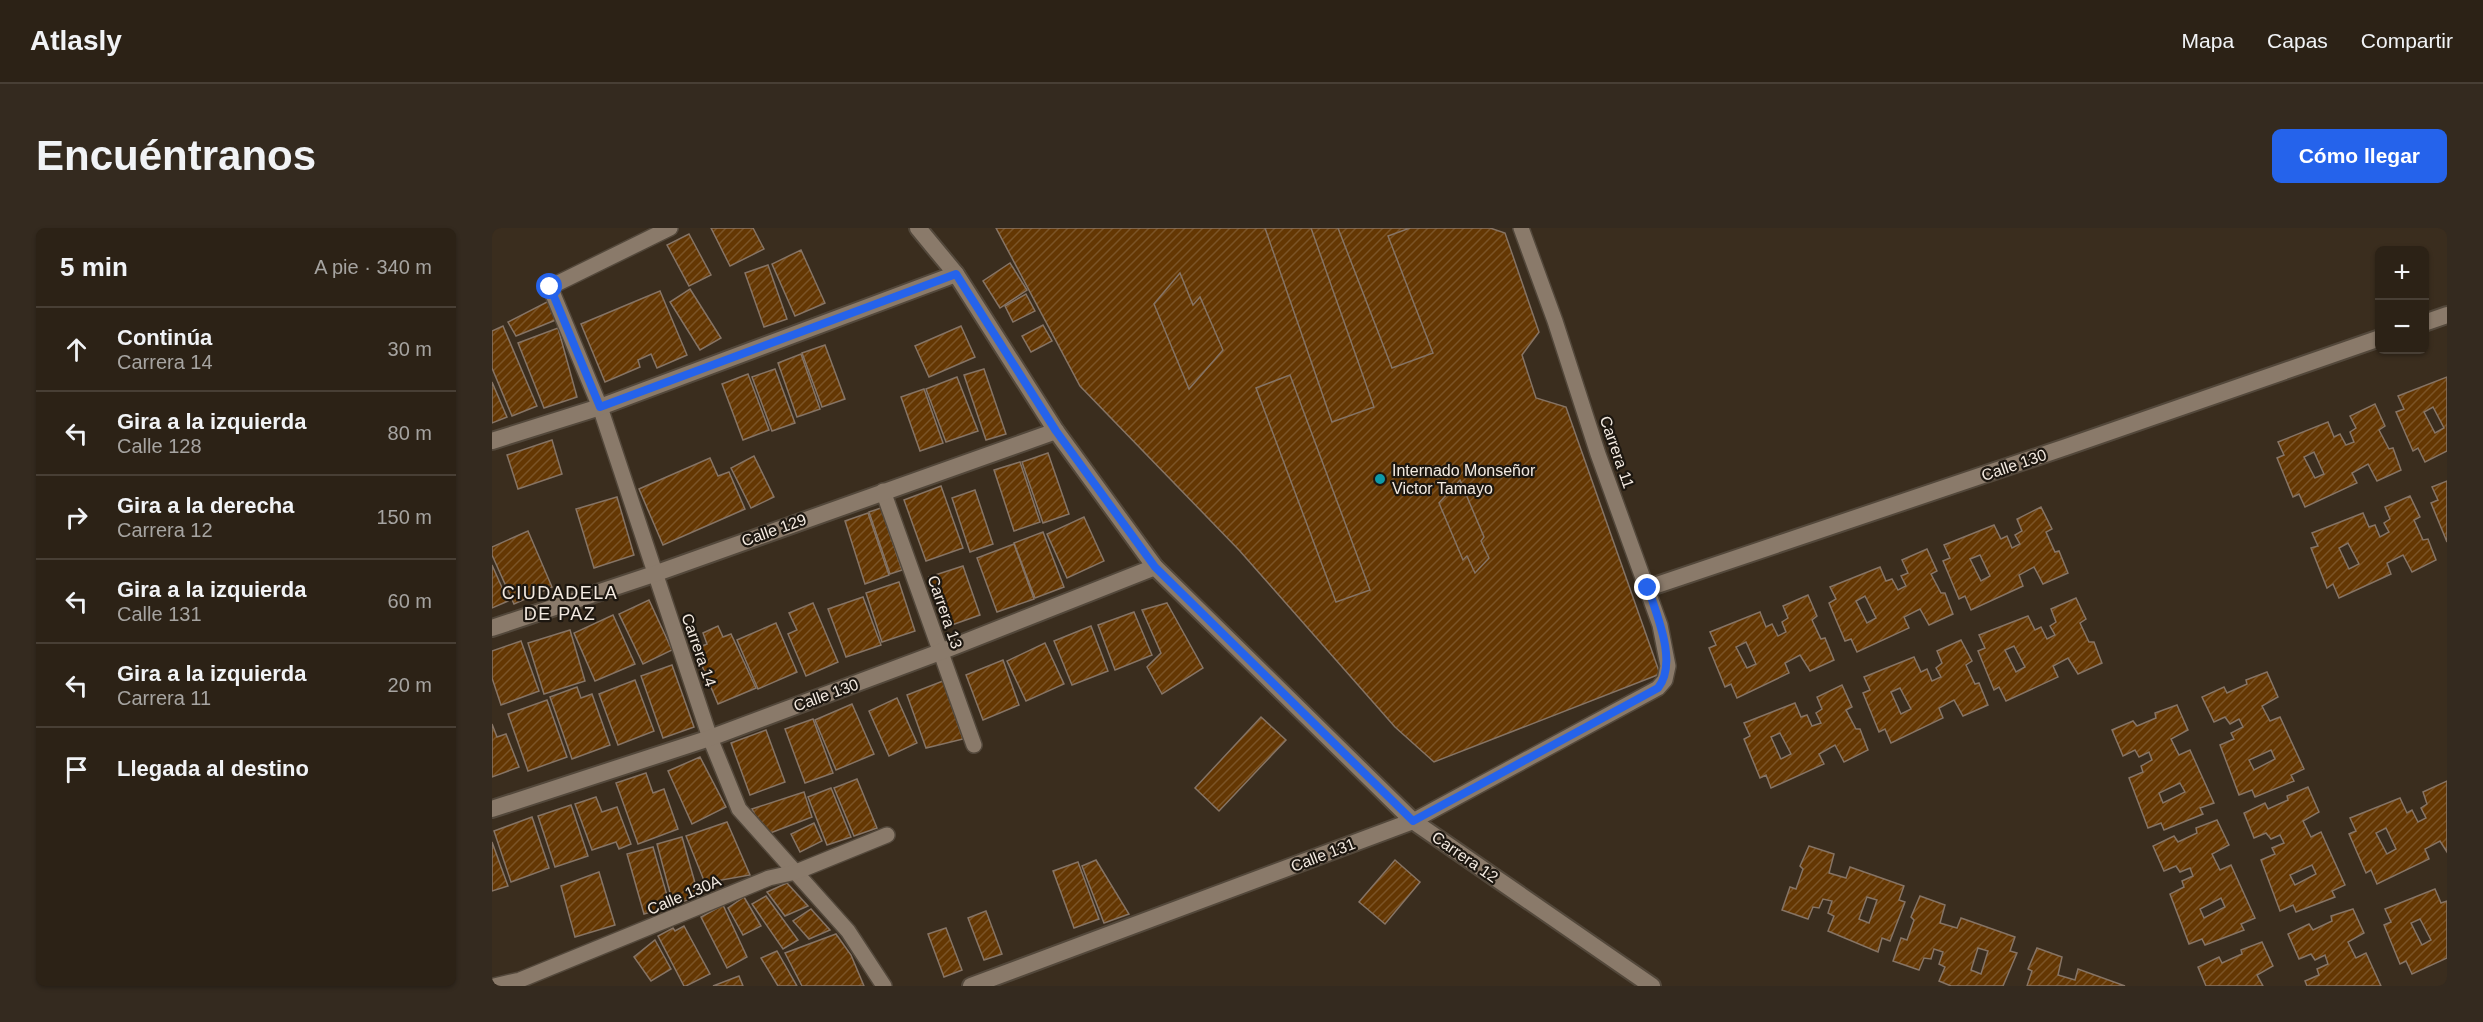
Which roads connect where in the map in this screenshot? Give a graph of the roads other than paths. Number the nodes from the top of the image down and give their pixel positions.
1 (670, 228) edge
2 (918, 228) edge
3 (1521, 228) edge
4 (956, 274) junction
5 (2447, 315) edge
6 (2429, 321) edge
7 (2375, 339) edge
8 (600, 407) junction
9 (1056, 431) junction
10 (492, 441) edge
11 (883, 491) junction
12 (1155, 567) junction
13 (654, 574) junction
14 (1648, 588) junction
15 (492, 628) edge
16 (940, 652) junction
17 (1658, 688) joint
18 (710, 738) junction
19 (974, 745) dead end
20 (492, 809) edge
21 (1413, 821) junction
22 (886, 835) dead end
23 (796, 872) junction
24 (493, 986) edge
25 (884, 986) edge
26 (972, 986) edge
27 (1652, 986) edge

1 - 8 lane, Carrera 14
2 - 4 street, Carrera 12
3 - 14 lane, Carrera 11
4 - 8 street
4 - 9 street, Carrera 12
5 - 6 street
7 - 14 street, Calle 130
8 - 10 street
8 - 13 lane, Carrera 14
9 - 11 street, Calle 129
9 - 12 street, Carrera 12
11 - 13 street, Calle 129
11 - 16 lane, Carrera 13
12 - 16 street, Calle 130
12 - 21 street, Carrera 12
13 - 15 street, Calle 129
13 - 18 lane, Carrera 14
14 - 17 lane, Carrera 11
16 - 18 street, Calle 130
16 - 19 lane, Carrera 13
17 - 21 lane, Calle 131
18 - 20 street, Calle 130
18 - 23 lane, Carrera 14
21 - 26 street, Calle 131
21 - 27 street, Carrera 12
22 - 23 lane, Calle 130A
23 - 24 lane, Calle 130A
23 - 25 lane, Carrera 14

